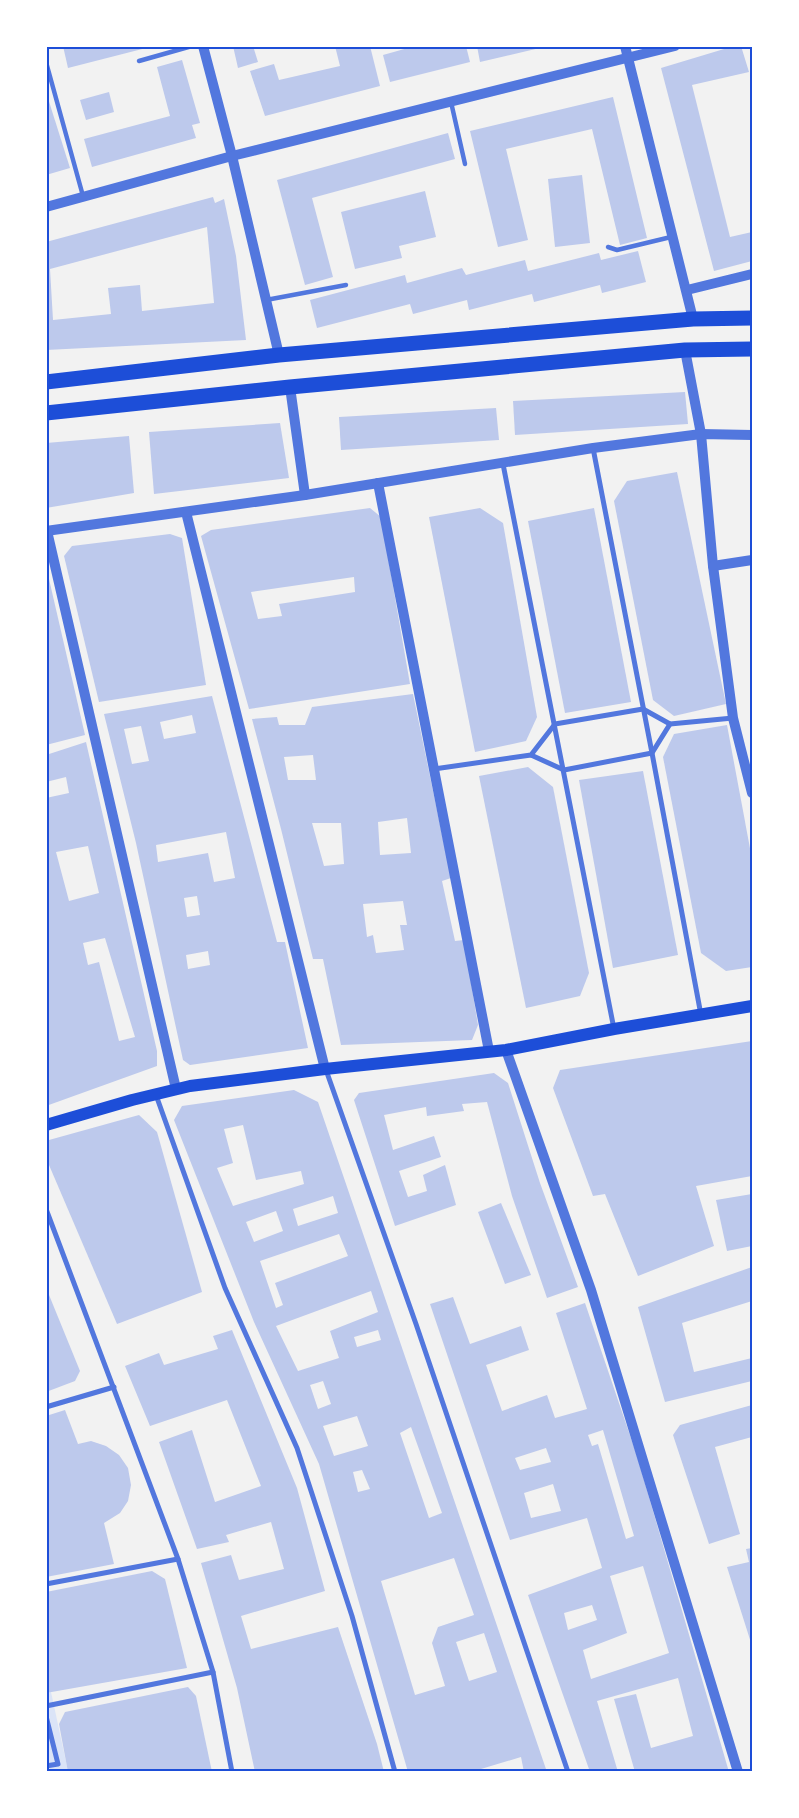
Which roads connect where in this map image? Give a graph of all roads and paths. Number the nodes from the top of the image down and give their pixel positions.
1 (192, 46) edge
2 (203, 46) edge
3 (625, 46) edge
4 (675, 46) edge
5 (628, 58) junction
6 (139, 61) dead end
7 (46, 62) edge
8 (50, 85) edge
9 (451, 102) junction
10 (232, 156) junction
11 (465, 164) dead end
12 (84, 197) junction
13 (46, 207) edge
14 (673, 237) junction
15 (608, 247) dead end
16 (753, 274) edge
17 (346, 285) dead end
18 (687, 290) junction
19 (266, 300) junction
20 (753, 318) edge
21 (693, 319) junction
22 (753, 349) edge
23 (685, 350) junction
24 (279, 355) junction
25 (46, 382) edge
26 (290, 387) junction
27 (46, 413) edge
28 (700, 434) junction
29 (753, 435) edge
30 (593, 448) junction
31 (502, 462) junction
32 (378, 483) junction
33 (305, 495) junction
34 (186, 512) junction
35 (47, 531) edge
36 (753, 560) edge
37 (713, 566) junction
38 (644, 709) junction
39 (733, 718) junction
40 (555, 723) junction
41 (670, 724) junction
42 (652, 753) junction
43 (531, 754) junction
44 (434, 769) junction
45 (564, 770) junction
46 (753, 793) edge
47 (753, 1006) edge
48 (701, 1016) junction
49 (614, 1031) junction
50 (506, 1050) junction
51 (489, 1051) junction
52 (325, 1069) junction
53 (176, 1089) junction
54 (156, 1095) junction
55 (46, 1125) edge
56 (46, 1209) edge
57 (114, 1387) junction
58 (46, 1407) edge
59 (178, 1559) junction
60 (46, 1584) edge
61 (213, 1672) junction
62 (46, 1706) edge
63 (46, 1716) edge
64 (58, 1764) junction
65 (46, 1766) edge
66 (59, 1772) edge
67 (232, 1772) edge
68 (395, 1772) edge
69 (568, 1772) edge
70 (738, 1772) edge

1 - 6 lane
2 - 10 street
3 - 5 street
4 - 5 street
5 - 9 street
5 - 14 street
7 - 8 lane
8 - 12 lane
9 - 10 street
9 - 11 lane
10 - 12 street
10 - 19 street
12 - 13 street
14 - 15 lane
14 - 18 street
16 - 18 street
17 - 19 lane
18 - 21 street
19 - 24 street
20 - 21 highway
21 - 24 highway
22 - 23 highway
23 - 26 highway
23 - 28 street
24 - 25 highway
26 - 27 highway
26 - 33 street
28 - 29 street
28 - 30 street
28 - 37 street
30 - 31 street
30 - 38 street
31 - 32 street
31 - 40 street
32 - 33 street
32 - 44 street
33 - 34 street
34 - 35 street
34 - 52 street
35 - 53 street
36 - 37 street
37 - 39 street
38 - 40 street
38 - 41 street
38 - 42 street
39 - 41 street
39 - 46 street
40 - 43 street
40 - 45 street
41 - 42 street
42 - 45 street
42 - 48 street
43 - 44 street
43 - 45 street
44 - 51 street
45 - 49 street
47 - 48 main road
48 - 49 main road
49 - 50 main road
50 - 51 main road
50 - 70 street
51 - 52 main road
52 - 53 main road
52 - 69 street
53 - 54 main road
54 - 55 main road
54 - 68 street
56 - 57 street
57 - 58 street
57 - 59 street
59 - 60 street
59 - 61 street
61 - 62 street
61 - 67 street
63 - 64 street
64 - 65 street
64 - 66 street

